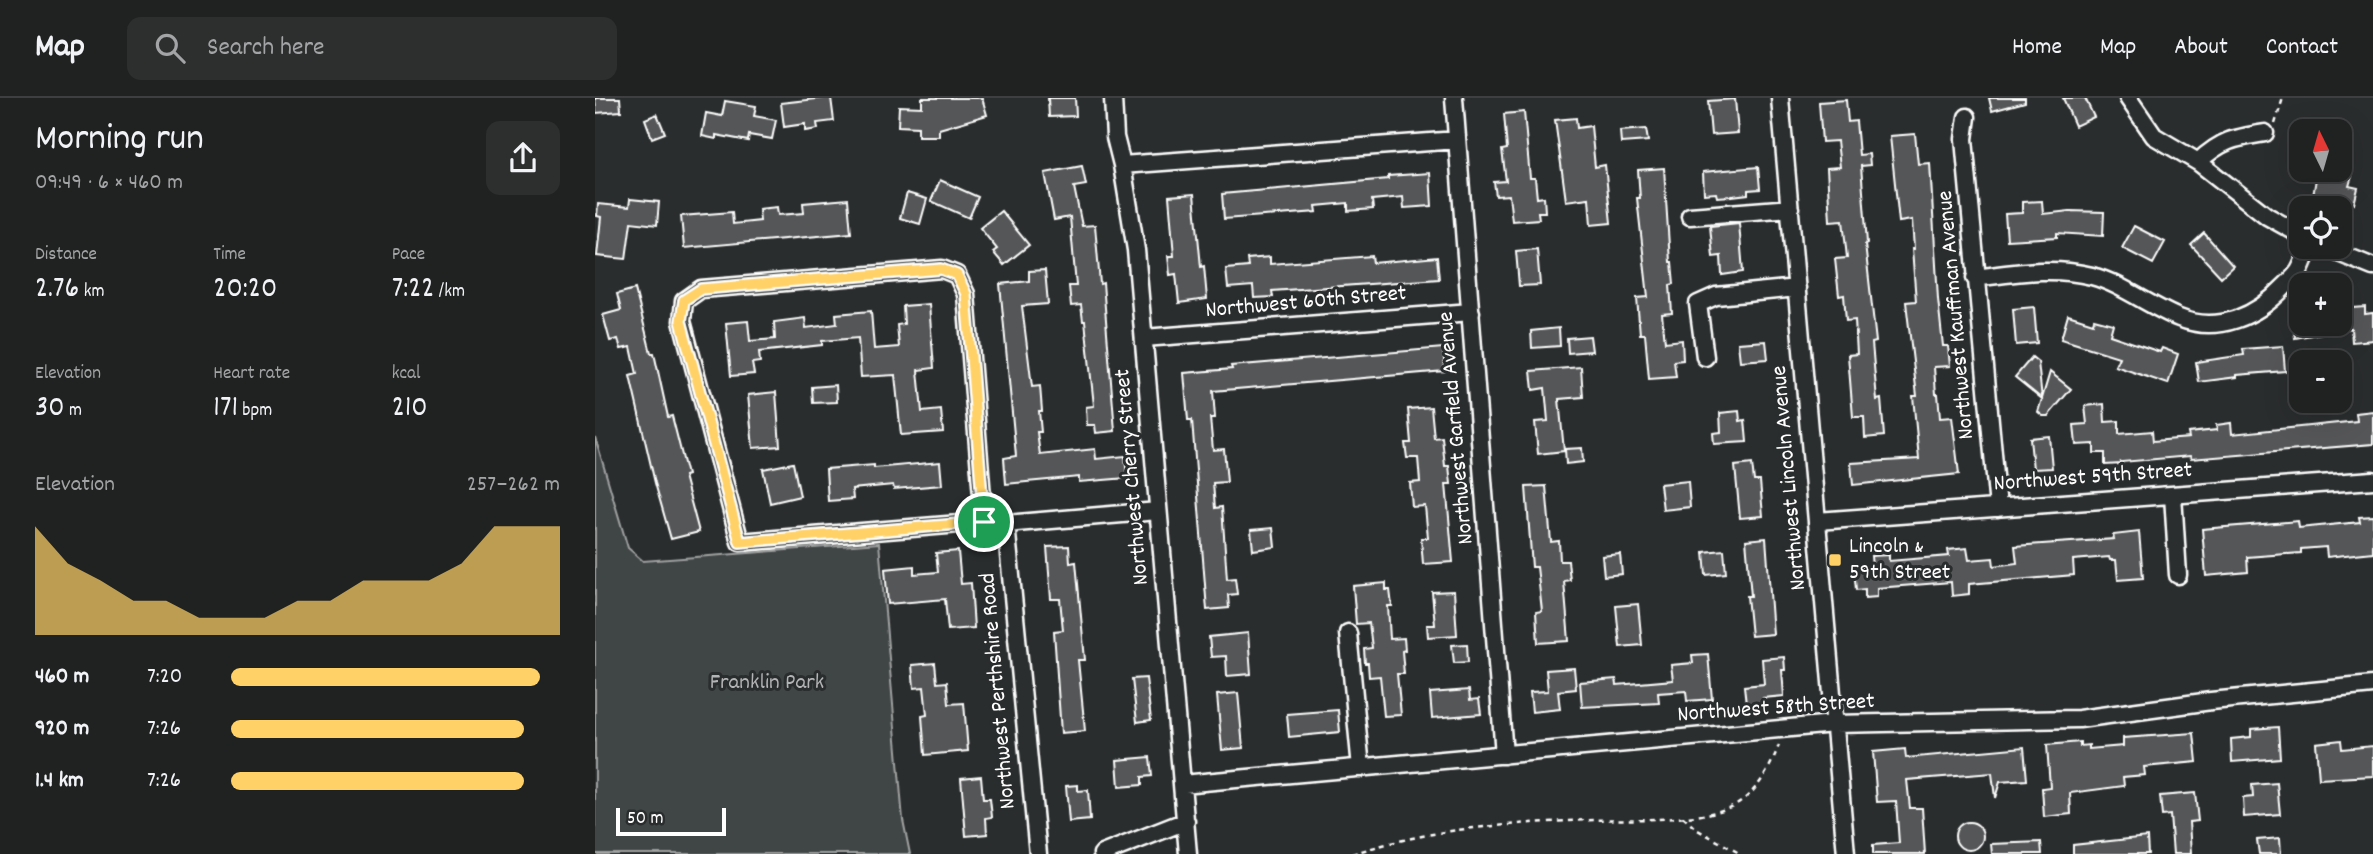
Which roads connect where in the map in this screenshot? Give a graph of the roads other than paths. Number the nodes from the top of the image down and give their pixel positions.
1 (1113, 98) edge
2 (1454, 98) edge
3 (1780, 98) edge
4 (2127, 98) edge
5 (1967, 117) dead end
6 (2265, 133) road end
7 (1457, 140) junction
8 (2198, 162) junction
9 (1122, 164) junction
10 (1790, 208) junction
11 (1690, 216) dead end
12 (2289, 228) edge
13 (2352, 258) edge
14 (2304, 259) edge
15 (2373, 267) edge
16 (1975, 278) junction
17 (1797, 288) junction
18 (1471, 312) junction
19 (1143, 338) junction
20 (1705, 357) dead end
21 (2373, 480) edge
22 (2173, 495) junction
23 (1998, 508) junction
24 (1158, 511) junction
25 (1817, 521) junction
26 (984, 522) junction
27 (1006, 524) junction
28 (2178, 575) dead end
29 (1348, 633) dead end
30 (2373, 685) edge
31 (1834, 724) junction
32 (1504, 755) junction
33 (1361, 768) junction
34 (1182, 784) junction
35 (1185, 821) junction
36 (1038, 854) edge
37 (1102, 854) edge
38 (1188, 854) edge
39 (1846, 854) edge

1 - 9 street, Northwest Cherry Street
2 - 7 street, Northwest Garfield Avenue
3 - 10 street, Northwest Lincoln Avenue
4 - 8 street
5 - 16 street, Northwest Kauffman Avenue
6 - 8 street
7 - 9 street
7 - 18 street, Northwest Garfield Avenue
8 - 12 street
9 - 19 street, Northwest Cherry Street
10 - 11 street
10 - 17 street, Northwest Lincoln Avenue
13 - 15 street
14 - 16 street
16 - 23 street, Northwest Kauffman Avenue
17 - 20 street
17 - 25 street, Northwest Lincoln Avenue
18 - 19 street, Northwest 60th Street
18 - 32 street, Northwest Garfield Avenue
19 - 24 street, Northwest Cherry Street
21 - 22 street, Northwest 59th Street
22 - 23 street, Northwest 59th Street
22 - 28 street
23 - 25 street, Northwest 59th Street
24 - 27 street
24 - 34 street, Northwest Cherry Street
25 - 31 street, Northwest Lincoln Avenue
26 - 26 street
26 - 27 street
27 - 36 street, Northwest Perthshire Road
29 - 33 street
30 - 31 street, Northwest 58th Street
31 - 32 street, Northwest 58th Street
31 - 39 street, Northwest Lincoln Avenue
32 - 33 street, Northwest 58th Street
33 - 34 street, Northwest 58th Street
34 - 35 street, Northwest Cherry Street
35 - 37 street
35 - 38 street, Northwest Cherry Street

